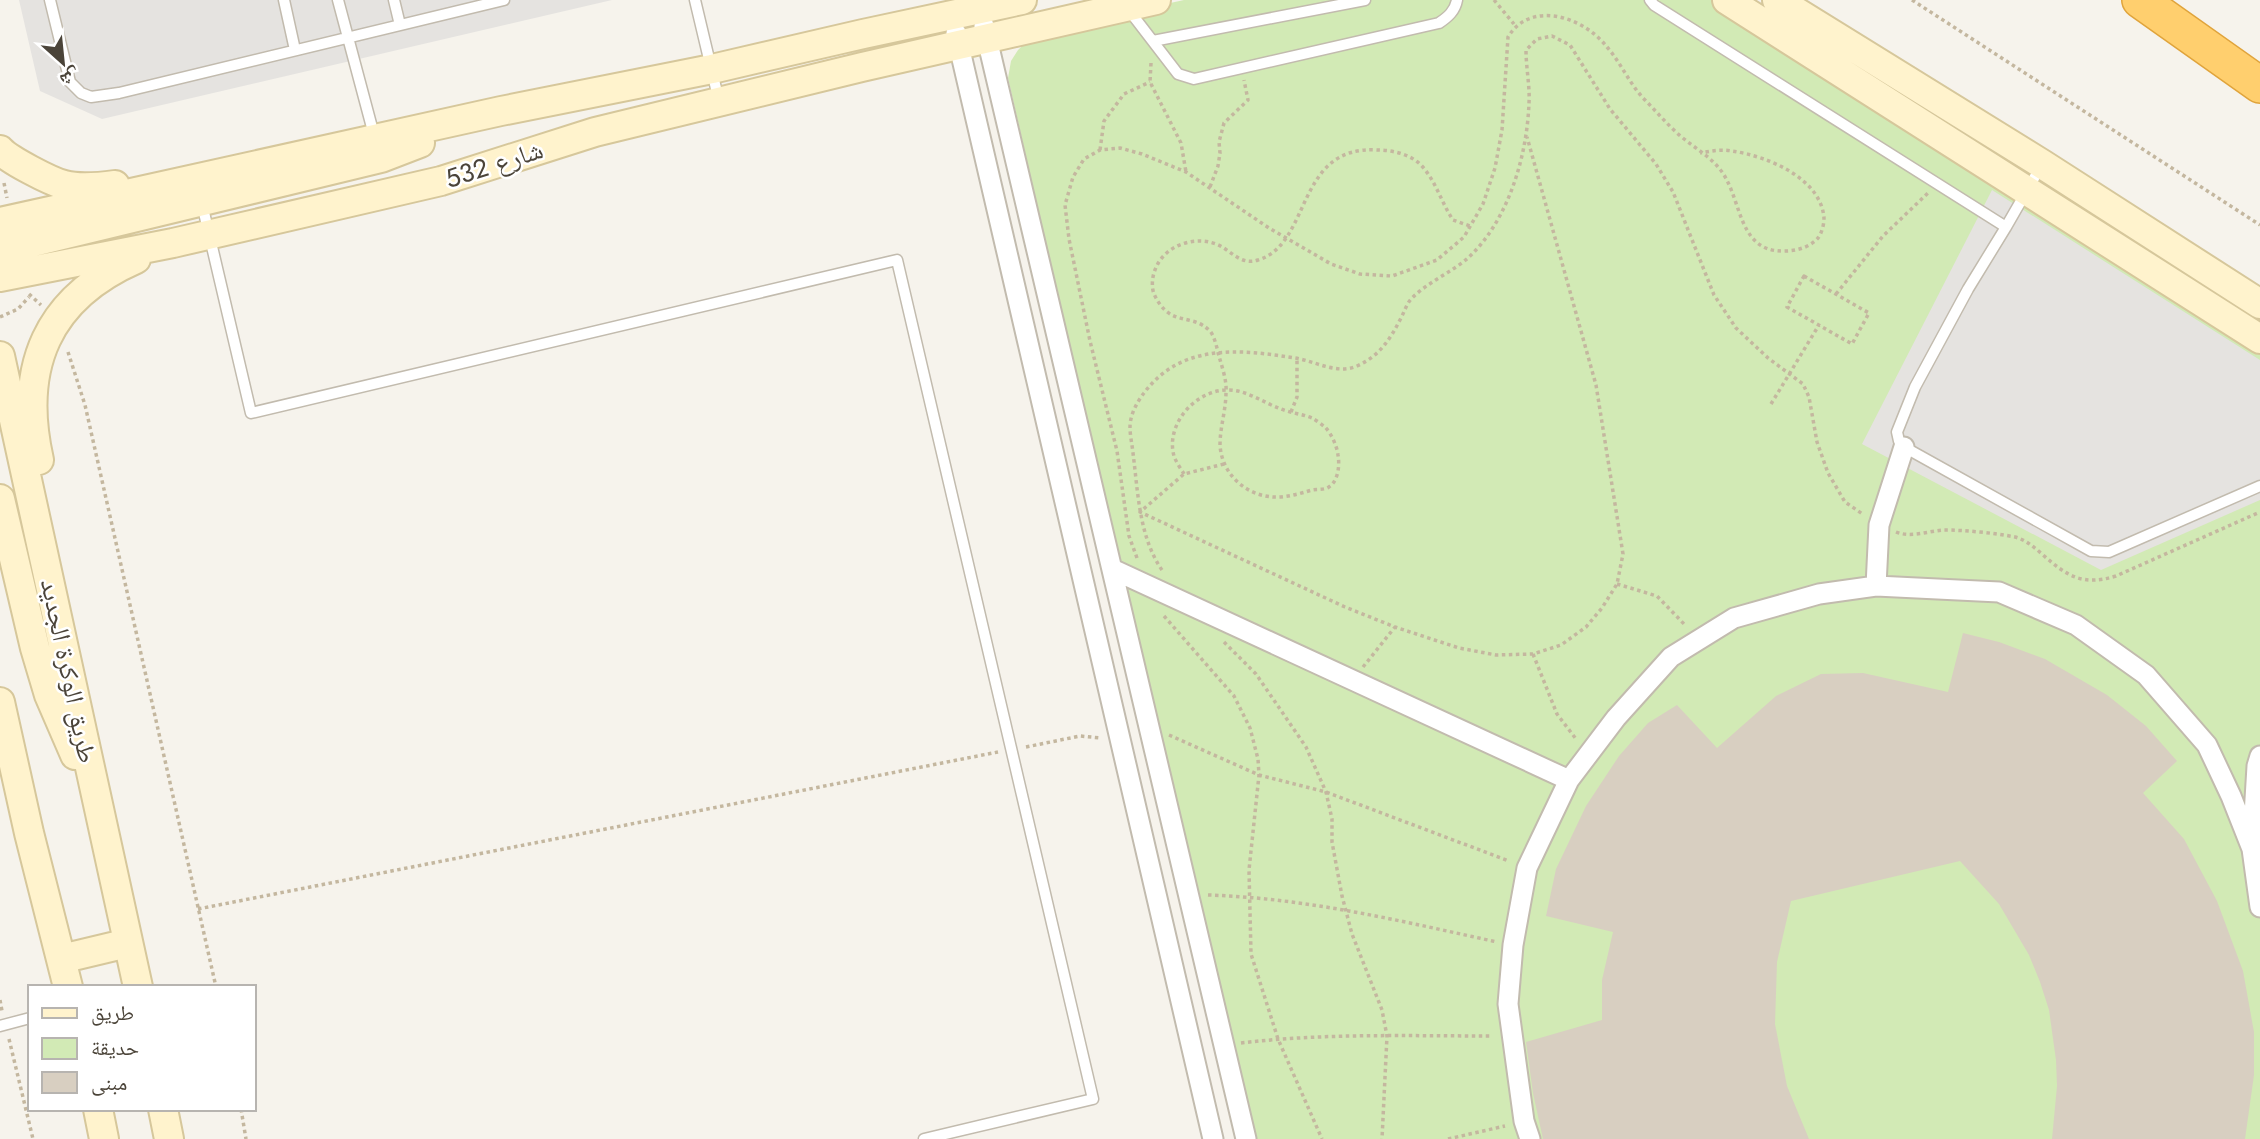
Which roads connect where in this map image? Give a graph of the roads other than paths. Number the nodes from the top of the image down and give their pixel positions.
1 (50, 0) edge
2 (285, 0) edge
3 (338, 0) edge
4 (394, 0) edge
5 (504, 0) edge
6 (695, 0) edge
7 (1022, 0) edge
8 (1156, 0) edge
9 (1365, 0) edge
10 (1457, 0) edge
11 (1650, 0) edge
12 (1727, 0) edge
13 (1777, 0) edge
14 (2140, 0) edge
15 (1127, 7) junction
16 (980, 9) junction
17 (951, 15) junction
18 (400, 25) junction
19 (347, 38) junction
20 (1153, 41) junction
21 (973, 42) junction
22 (295, 50) junction
23 (712, 69) junction
24 (2260, 85) edge
25 (579, 94) junction
26 (719, 102) junction
27 (0, 150) edge
28 (382, 162) junction
29 (2042, 164) junction
30 (2027, 192) junction
31 (201, 202) junction
32 (0, 222) edge
33 (2006, 227) junction
34 (209, 234) junction
35 (173, 243) junction
36 (0, 250) edge
37 (18, 282) edge
38 (2260, 304) edge
39 (2260, 339) edge
40 (0, 356) edge
41 (1905, 447) junction
42 (2260, 486) edge
43 (0, 499) edge
44 (1112, 569) junction
45 (1876, 586) junction
46 (0, 702) edge
47 (2260, 756) edge
48 (0, 767) edge
49 (93, 778) junction
50 (1569, 780) junction
51 (101, 815) junction
52 (2252, 849) junction
53 (2260, 907) edge
54 (53, 928) junction
55 (128, 943) junction
56 (61, 959) junction
57 (68, 985) edge
58 (138, 985) edge
59 (28, 1018) edge
60 (3, 1025) edge
61 (98, 1111) edge
62 (163, 1111) edge
63 (1527, 1130) edge
64 (104, 1139) edge
65 (169, 1139) edge
66 (923, 1139) edge
67 (1213, 1139) edge
68 (1246, 1139) edge

1 - 22 lane
2 - 22 lane
3 - 19 lane
4 - 18 lane
5 - 18 lane
6 - 23 lane
7 - 16 street, شارع 532
8 - 15 street, شارع 532
9 - 20 lane
10 - 20 lane
11 - 33 lane
12 - 30 street
13 - 29 street
14 - 24 highway
15 - 20 lane
15 - 21 street, شارع 532
16 - 17 street, شارع 532
16 - 21 street
17 - 21 street
17 - 23 street, شارع 532
18 - 19 lane
19 - 22 lane
19 - 28 lane
21 - 26 street, شارع 532
21 - 44 street
21 - 67 street
23 - 25 street, شارع 532
23 - 26 lane
25 - 28 street, شارع 532
25 - 28 street
26 - 28 street, شارع 532
27 - 28 street
28 - 31 street
28 - 32 street, شارع 532
28 - 34 street, شارع 532
29 - 30 lane
29 - 38 street
30 - 33 lane
30 - 39 street
31 - 34 lane
31 - 36 street
33 - 41 lane
34 - 35 street, شارع 532
34 - 66 lane
35 - 37 street, شارع 532
35 - 49 street
40 - 49 street, طريق الوكرة الجديد
41 - 42 lane
41 - 45 street
43 - 51 street
44 - 50 street
44 - 68 street
45 - 50 street
45 - 52 street
46 - 54 street
47 - 52 street
48 - 54 street
49 - 51 street, طريق الوكرة الجديد
50 - 63 street
51 - 55 street, طريق الوكرة الجديد
52 - 53 street
54 - 56 street
55 - 56 street
55 - 58 street, طريق الوكرة الجديد
56 - 57 street
59 - 60 lane
61 - 64 street
62 - 65 street

